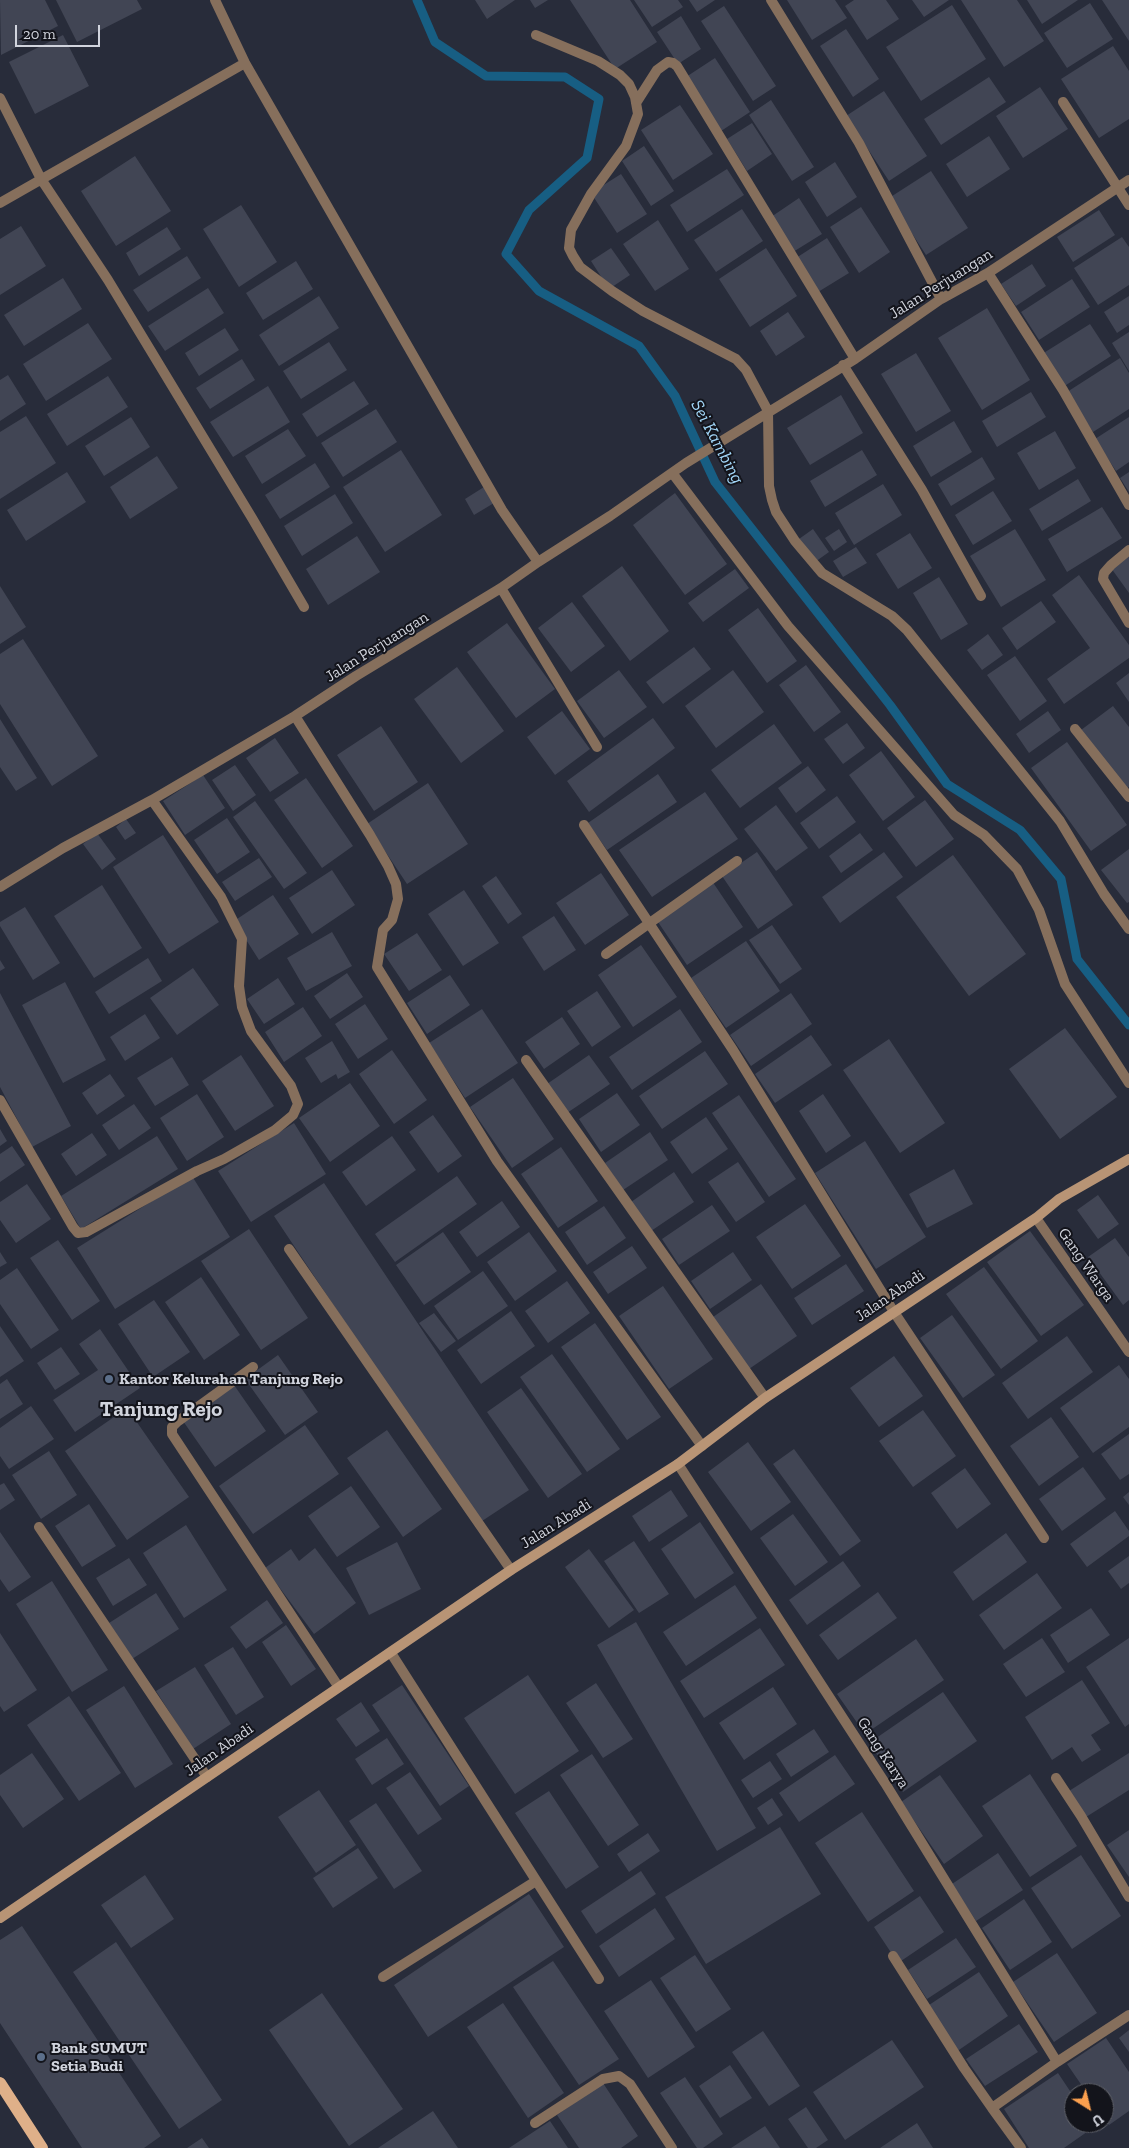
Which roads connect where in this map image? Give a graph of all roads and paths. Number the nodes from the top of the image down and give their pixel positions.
1 (215, 0) edge
2 (771, 0) edge
3 (536, 36) dead end
4 (245, 63) junction
5 (0, 98) edge
6 (1064, 102) dead end
7 (636, 103) junction
8 (41, 178) junction
9 (1129, 180) edge
10 (1118, 187) junction
11 (0, 203) edge
12 (1129, 205) edge
13 (988, 273) junction
14 (940, 299) junction
15 (855, 359) junction
16 (843, 365) junction
17 (764, 414) junction
18 (673, 474) junction
19 (1129, 505) edge
20 (1129, 550) edge
21 (538, 562) junction
22 (501, 588) junction
23 (981, 596) dead end
24 (304, 607) dead end
25 (1129, 622) edge
26 (295, 716) junction
27 (1075, 729) dead end
28 (597, 747) dead end
29 (1129, 798) edge
30 (152, 800) junction
31 (584, 825) dead end
32 (737, 861) dead end
33 (0, 887) edge
34 (649, 923) junction
35 (1129, 929) edge
36 (606, 954) dead end
37 (526, 1060) dead end
38 (1129, 1084) edge
39 (0, 1100) edge
40 (1129, 1159) edge
41 (1036, 1218) junction
42 (289, 1249) dead end
43 (894, 1312) junction
44 (1129, 1352) edge
45 (253, 1367) dead end
46 (765, 1398) junction
47 (702, 1446) junction
48 (678, 1464) junction
49 (39, 1527) dead end
50 (1044, 1538) dead end
51 (511, 1570) junction
52 (391, 1653) junction
53 (338, 1686) junction
54 (207, 1777) junction
55 (1056, 1778) dead end
56 (536, 1881) junction
57 (1129, 1897) edge
58 (0, 1918) edge
59 (893, 1956) dead end
60 (383, 1977) dead end
61 (599, 1980) dead end
62 (1129, 2015) edge
63 (1057, 2062) junction
64 (0, 2083) edge
65 (992, 2108) junction
66 (535, 2123) dead end
67 (1016, 2146) edge
68 (42, 2148) edge
69 (672, 2148) edge

1 - 4 street
2 - 14 street
3 - 7 street
4 - 8 street
4 - 21 street
5 - 8 street
6 - 10 street
7 - 15 street
7 - 17 street
8 - 11 street
8 - 24 street
9 - 10 street, Jalan Perjuangan
10 - 12 street
10 - 13 street, Jalan Perjuangan
13 - 14 street, Jalan Perjuangan
13 - 19 street
14 - 15 street, Jalan Perjuangan
15 - 16 street, Jalan Perjuangan
16 - 17 street, Jalan Perjuangan
16 - 23 street
17 - 18 street, Jalan Perjuangan
17 - 35 street
18 - 21 street, Jalan Perjuangan
18 - 38 street
20 - 25 street
21 - 22 street, Jalan Perjuangan
22 - 26 street, Jalan Perjuangan
22 - 28 street
26 - 30 street, Jalan Perjuangan
26 - 47 street
27 - 29 street
30 - 33 street, Jalan Perjuangan
30 - 39 street
31 - 34 street
32 - 34 street
34 - 36 street
34 - 43 street
37 - 46 street
40 - 41 street, Jalan Abadi
41 - 43 street, Jalan Abadi
41 - 44 street, Gang Warga
42 - 51 street
43 - 46 street, Jalan Abadi
43 - 50 street
45 - 53 street
46 - 47 street, Jalan Abadi
47 - 48 street, Jalan Abadi
48 - 51 street, Jalan Abadi
48 - 63 street, Gang Karya
49 - 54 street
51 - 52 street, Jalan Abadi
52 - 53 street, Jalan Abadi
52 - 56 street
53 - 54 street, Jalan Abadi
54 - 58 street, Jalan Abadi
55 - 57 street
56 - 60 street
56 - 61 street
59 - 65 street
62 - 63 street
63 - 65 street
64 - 68 main road
65 - 67 street
66 - 69 street

